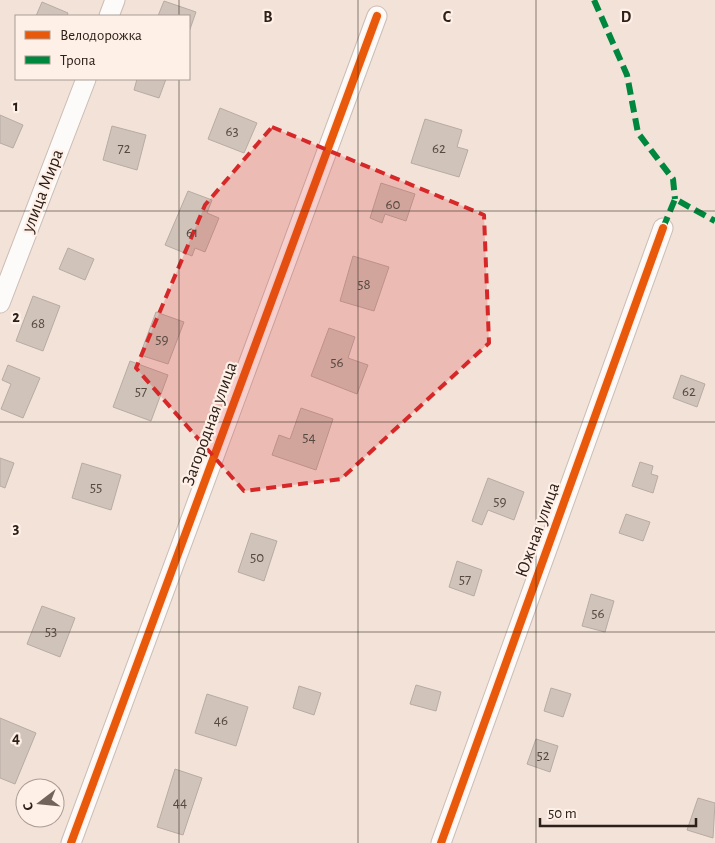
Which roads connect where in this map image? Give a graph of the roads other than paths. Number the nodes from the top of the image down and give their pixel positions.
1 (115, 0) edge
2 (109, 15) edge
3 (377, 16) dead end
4 (86, 80) edge
5 (663, 228) dead end
6 (0, 303) edge
7 (71, 843) edge
8 (441, 843) edge

1 - 2 street
3 - 7 street, Загородная улица
4 - 6 street, улица Мира
5 - 8 street, Южная улица

